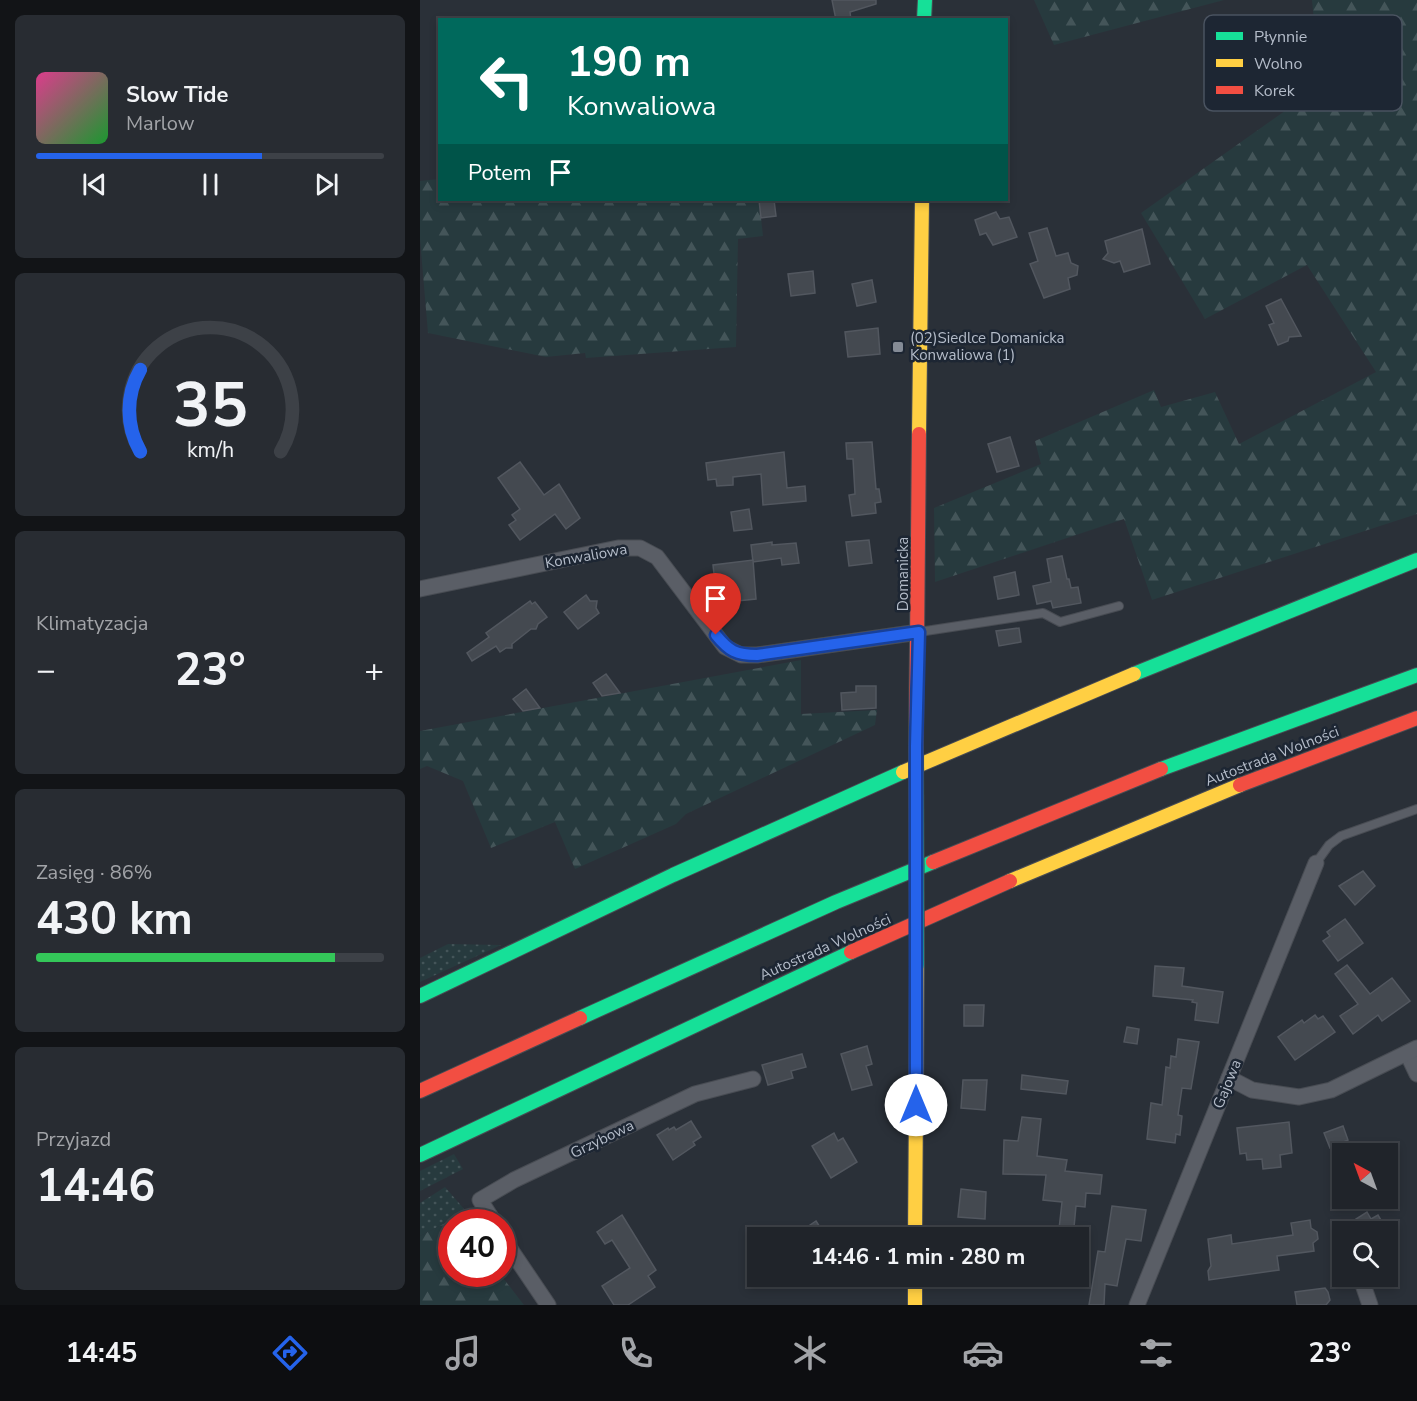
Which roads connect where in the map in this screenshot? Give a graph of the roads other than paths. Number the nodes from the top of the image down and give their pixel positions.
1 (925, 0) edge
2 (924, 18) edge
3 (922, 201) edge
4 (1417, 560) edge
5 (420, 589) edge
6 (1119, 606) dead end
7 (919, 632) junction
8 (1417, 675) edge
9 (1417, 718) edge
10 (1417, 808) edge
11 (1316, 863) joint
12 (420, 996) edge
13 (1412, 1050) edge
14 (1417, 1074) edge
15 (1229, 1078) junction
16 (753, 1079) dead end
17 (420, 1091) edge
18 (420, 1155) edge
19 (486, 1209) edge
20 (915, 1227) edge
21 (516, 1258) edge
22 (915, 1287) edge
23 (1364, 1287) edge
24 (548, 1305) edge
25 (915, 1305) edge
26 (1137, 1305) edge
27 (1370, 1305) edge

1 - 2 main road
3 - 7 main road, Domanicka
4 - 12 main road
5 - 7 street, Konwaliowa
6 - 7 lane
7 - 20 main road, Domanicka, bridge
8 - 17 main road, Autostrada Wolności
9 - 18 main road, Autostrada Wolności
10 - 11 lane
11 - 15 street, Gajowa
13 - 14 street
13 - 15 street
15 - 26 street, Gajowa
16 - 19 street, Grzybowa
21 - 24 street
22 - 25 main road
23 - 27 street

